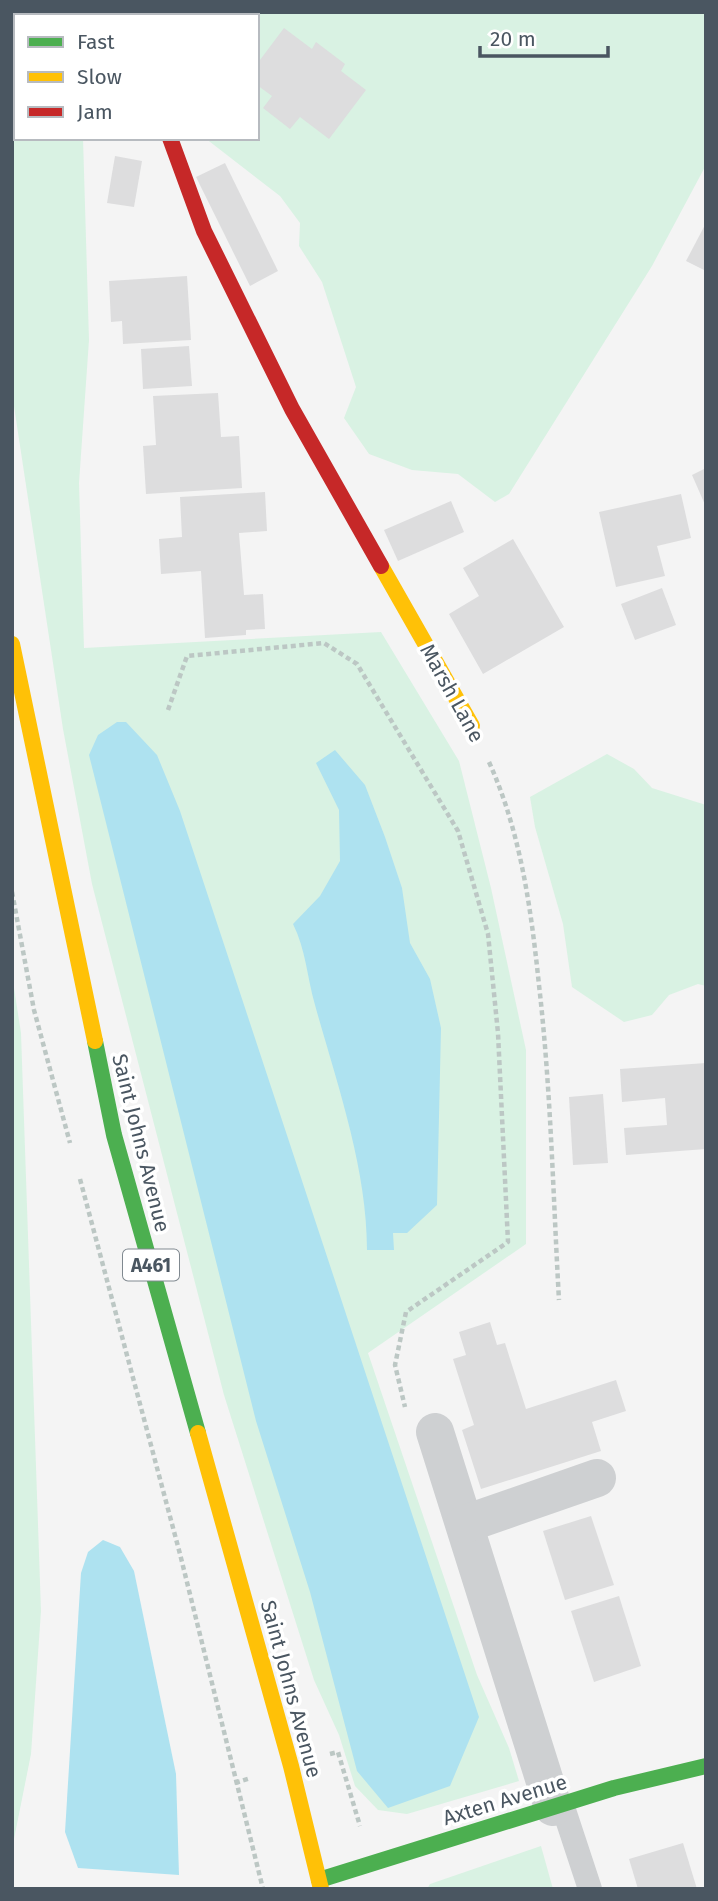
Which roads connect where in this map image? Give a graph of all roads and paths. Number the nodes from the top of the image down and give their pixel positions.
1 (171, 140) edge
2 (12, 644) edge
3 (168, 710) dead end
4 (472, 726) joint
5 (12, 892) edge
6 (72, 1149) dead end
7 (79, 1175) dead end
8 (559, 1300) dead end
9 (435, 1432) joint
10 (597, 1478) dead end
11 (465, 1524) junction
12 (706, 1766) edge
13 (558, 1806) junction
14 (320, 1884) edge
15 (263, 1889) edge
16 (590, 1889) edge

1 - 4 main road, Marsh Lane
2 - 14 main road, Saint Johns Avenue / A461
3 - 9 path
4 - 8 path, Marsh Lane
5 - 6 path
7 - 15 path
9 - 11 street
10 - 11 street
11 - 13 street
12 - 13 main road, Axten Avenue
13 - 14 main road, Axten Avenue
13 - 16 lane

